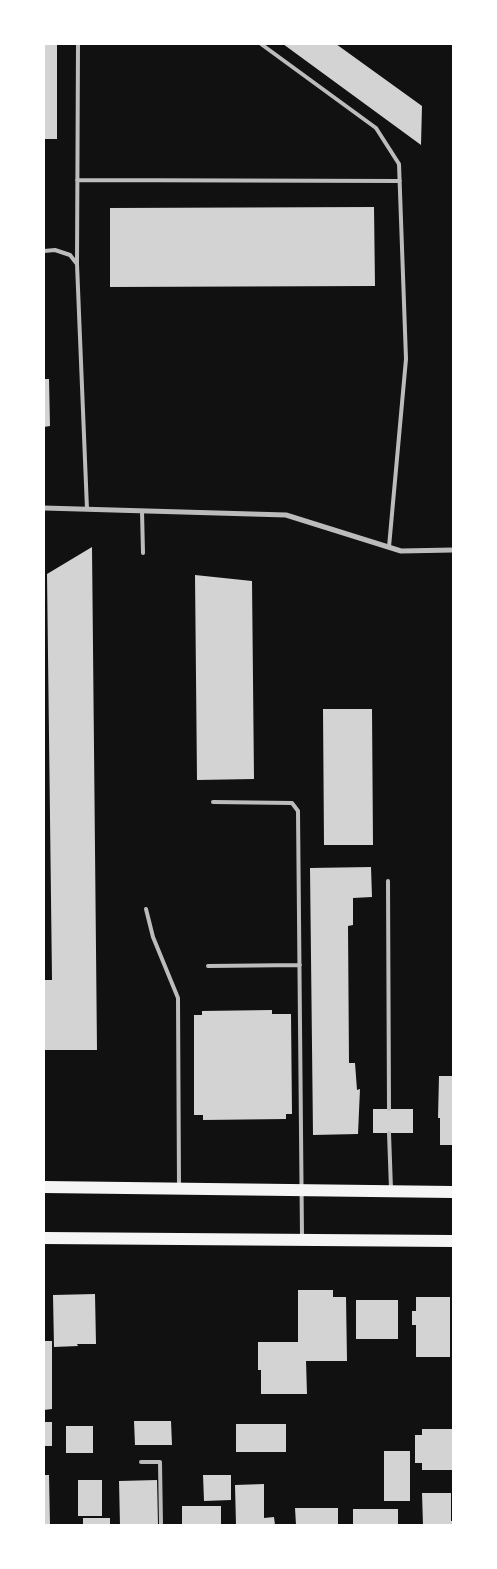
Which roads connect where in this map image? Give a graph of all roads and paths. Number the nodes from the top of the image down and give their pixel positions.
1 (78, 44) edge
2 (261, 44) edge
3 (77, 180) junction
4 (400, 182) junction
5 (44, 251) edge
6 (77, 264) junction
7 (44, 508) edge
8 (88, 509) junction
9 (142, 511) junction
10 (389, 547) junction
11 (453, 550) edge
12 (143, 553) dead end
13 (212, 802) dead end
14 (388, 881) dead end
15 (146, 909) dead end
16 (300, 965) junction
17 (208, 966) dead end
18 (389, 1108) dead end
19 (389, 1133) dead end
20 (44, 1187) edge
21 (179, 1188) junction
22 (303, 1190) junction
23 (391, 1192) junction
24 (453, 1192) edge
25 (44, 1238) edge
26 (302, 1240) junction
27 (453, 1241) edge
28 (142, 1462) dead end
29 (160, 1525) edge

1 - 3 lane
2 - 4 lane
3 - 4 lane
3 - 6 lane
4 - 10 lane
5 - 6 lane
6 - 8 lane
7 - 8 street
8 - 9 street
9 - 10 street
9 - 12 lane
10 - 11 street
13 - 16 lane
14 - 18 lane
15 - 21 lane
16 - 17 lane
16 - 22 lane
19 - 23 lane
20 - 21 main road
21 - 22 main road
22 - 23 main road
22 - 26 lane
23 - 24 main road
25 - 26 main road
26 - 27 main road
28 - 29 lane

